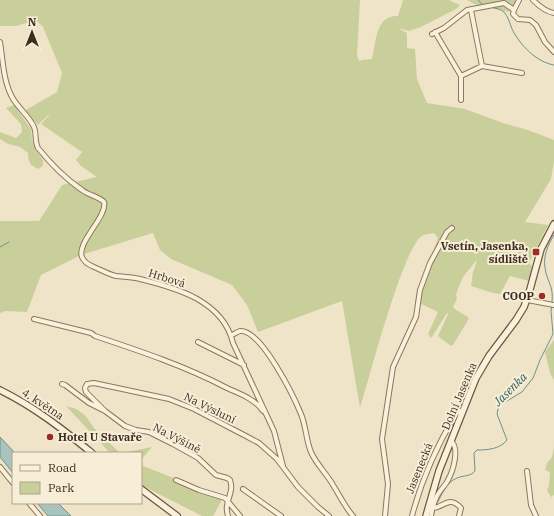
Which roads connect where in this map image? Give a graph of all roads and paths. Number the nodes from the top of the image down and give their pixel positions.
1 (519, 0) edge
2 (533, 0) edge
3 (471, 10) junction
4 (514, 10) junction
5 (554, 13) edge
6 (0, 42) edge
7 (554, 52) edge
8 (482, 66) junction
9 (522, 72) dead end
10 (461, 76) junction
11 (461, 100) dead end
12 (554, 224) edge
13 (452, 228) dead end
14 (527, 300) junction
15 (552, 305) edge
16 (34, 319) dead end
17 (232, 335) junction
18 (198, 342) dead end
19 (244, 365) junction
20 (62, 384) dead end
21 (0, 390) edge
22 (105, 411) junction
23 (463, 411) junction
24 (269, 418) junction
25 (451, 441) junction
26 (91, 452) edge
27 (283, 466) junction
28 (0, 468) edge
29 (527, 471) dead end
30 (176, 480) dead end
31 (12, 482) edge
32 (243, 489) dead end
33 (142, 490) edge
34 (228, 501) junction
35 (30, 504) edge
36 (434, 508) junction
37 (40, 516) edge
38 (177, 516) edge
39 (228, 516) edge
40 (240, 516) edge
41 (281, 516) edge
42 (329, 516) edge
43 (353, 516) edge
44 (385, 516) edge
45 (412, 516) edge
46 (426, 516) edge
47 (431, 516) edge
48 (459, 516) edge
49 (536, 516) edge

1 - 4 street
2 - 5 street
3 - 4 street
3 - 8 street
3 - 10 street
4 - 7 street
6 - 17 street, Hrbová
8 - 9 street
8 - 10 street
10 - 11 street
12 - 14 street, Dolní Jasenka
13 - 44 street
14 - 15 street
14 - 23 street, Dolní Jasenka
16 - 24 street, Hrbová
17 - 19 street, Hrbová
17 - 43 street
18 - 19 street
19 - 24 street, Hrbová
20 - 22 street, Na Výšině
21 - 26 street, 4. května
22 - 27 street, Na Výsluní
22 - 34 street, Na Výšině
23 - 25 street, Dolní Jasenka
23 - 45 street, Jasenecká
24 - 27 street, Hrbová
25 - 36 street, Dolní Jasenka
25 - 46 street, Dolní Jasenka
27 - 42 street, Na Výsluní
28 - 31 street
29 - 49 street
30 - 34 street
32 - 41 street
33 - 38 street
34 - 39 street, Na Výšině
34 - 40 street
35 - 37 street
36 - 47 street, Dolní Jasenka
36 - 48 street

